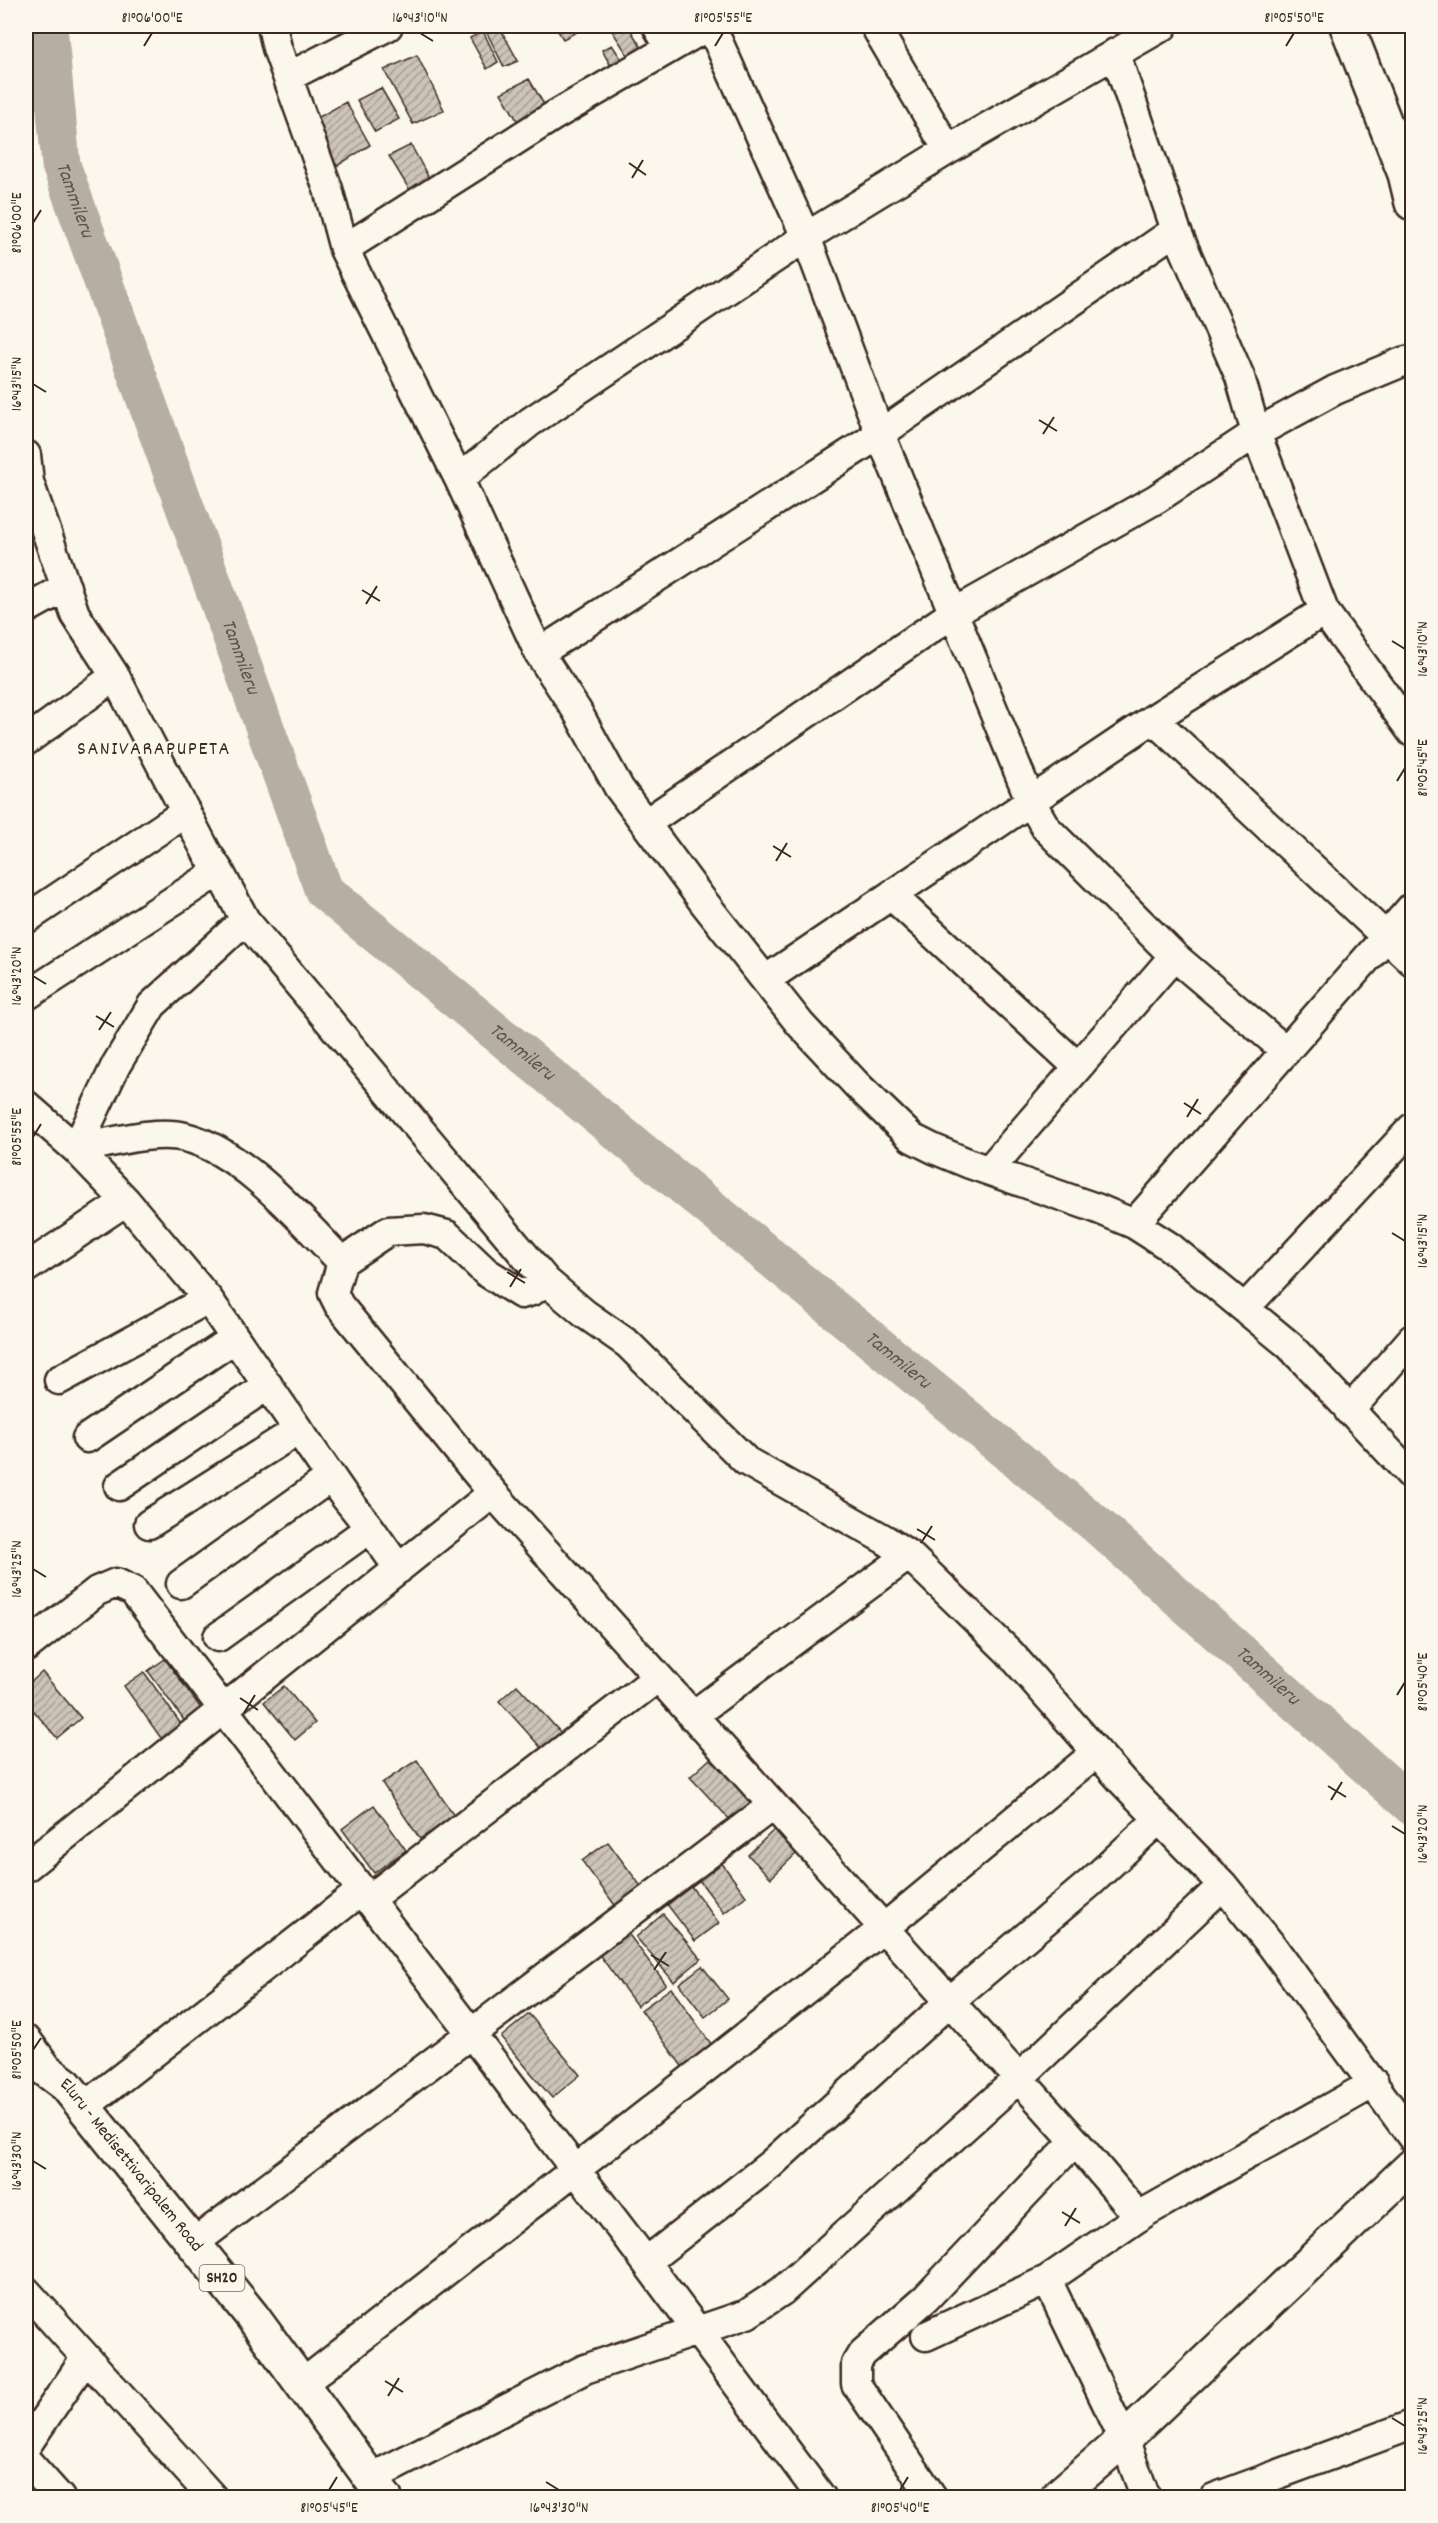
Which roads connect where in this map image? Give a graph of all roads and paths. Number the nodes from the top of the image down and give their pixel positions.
1 (272, 26) edge
2 (388, 26) edge
3 (709, 26) edge
4 (875, 26) edge
5 (1163, 26) edge
6 (1347, 26) edge
7 (663, 37) edge
8 (1122, 41) edge
9 (288, 77) junction
10 (948, 150) junction
11 (1413, 203) edge
12 (1176, 230) junction
13 (806, 237) junction
14 (344, 249) junction
15 (1413, 360) edge
16 (1256, 433) junction
17 (880, 434) junction
18 (27, 473) edge
19 (459, 479) junction
20 (66, 587) junction
21 (26, 609) edge
22 (1324, 611) junction
23 (952, 614) junction
24 (539, 653) junction
25 (115, 676) junction
26 (1153, 719) junction
27 (1413, 732) edge
28 (26, 741) edge
29 (1031, 802) junction
30 (186, 812) junction
31 (646, 823) junction
32 (219, 871) junction
33 (891, 895) junction
34 (1413, 907) edge
35 (26, 919) edge
36 (244, 920) junction
37 (1386, 937) junction
38 (1174, 956) junction
39 (1413, 961) edge
40 (765, 980) junction
41 (26, 996) edge
42 (1286, 1051) junction
43 (1078, 1067) junction
44 (26, 1105) edge
45 (1413, 1128) edge
46 (76, 1149) junction
47 (989, 1170) junction
48 (126, 1201) junction
49 (1134, 1224) junction
50 (342, 1262) junction
51 (26, 1268) edge
52 (546, 1281) junction
53 (208, 1299) junction
54 (1245, 1308) junction
55 (235, 1338) junction
56 (1413, 1339) edge
57 (59, 1380) dead end
58 (268, 1385) junction
59 (1349, 1411) junction
60 (298, 1430) junction
61 (87, 1438) dead end
62 (1413, 1476) edge
63 (331, 1477) junction
64 (119, 1486) dead end
65 (493, 1494) junction
66 (149, 1524) dead end
67 (370, 1528) junction
68 (909, 1555) junction
69 (399, 1569) junction
70 (181, 1584) dead end
71 (218, 1637) dead end
72 (26, 1647) edge
73 (657, 1678) junction
74 (223, 1711) junction
75 (692, 1716) junction
76 (1097, 1752) junction
77 (773, 1805) junction
78 (1159, 1819) junction
79 (26, 1867) edge
80 (1223, 1885) junction
81 (365, 1895) junction
82 (884, 1928) junction
83 (950, 2001) junction
84 (471, 2033) junction
85 (26, 2043) edge
86 (1019, 2078) junction
87 (1374, 2083) junction
88 (84, 2107) junction
89 (1413, 2137) edge
90 (1075, 2141) junction
91 (1413, 2166) edge
92 (574, 2171) junction
93 (1139, 2217) junction
94 (194, 2243) junction
95 (646, 2262) junction
96 (1047, 2280) junction
97 (26, 2291) edge
98 (697, 2331) junction
99 (926, 2336) dead end
100 (86, 2359) junction
101 (302, 2384) junction
102 (1413, 2425) edge
103 (1124, 2439) junction
104 (26, 2446) edge
105 (26, 2460) edge
106 (378, 2488) edge
107 (60, 2498) edge
108 (213, 2498) edge
109 (822, 2498) edge
110 (933, 2498) edge
111 (1056, 2498) edge
112 (1146, 2498) edge
113 (1214, 2498) edge

1 - 9 street
2 - 9 street
3 - 7 street
3 - 13 street
4 - 10 street
5 - 8 street
6 - 11 main road
7 - 14 street
8 - 10 street
8 - 12 street
9 - 14 street
10 - 13 street
12 - 16 street
12 - 17 street
13 - 17 street
13 - 19 street
14 - 19 street
15 - 16 street
16 - 22 street
16 - 23 street
17 - 23 street
17 - 24 street
18 - 20 street
19 - 24 street
20 - 21 street
20 - 25 street
22 - 26 street
22 - 27 street
23 - 29 street
23 - 31 street
24 - 31 street
25 - 28 street
25 - 30 street
26 - 29 street
26 - 37 street
29 - 33 street
29 - 38 street
30 - 32 street
30 - 35 street
31 - 40 street
32 - 36 street
32 - 41 street
33 - 40 street
33 - 43 street
34 - 37 street
36 - 46 street
36 - 52 street
37 - 39 street
37 - 42 street
38 - 42 street
38 - 43 street
40 - 47 street
42 - 49 street
43 - 47 street
44 - 46 street
45 - 54 street
46 - 48 street
46 - 50 street
47 - 49 street
48 - 51 street
48 - 53 street
49 - 54 street
50 - 52 street
50 - 65 street
52 - 68 street
53 - 55 street
53 - 57 street
54 - 59 street
55 - 58 street
55 - 61 street
56 - 59 street
58 - 60 street
58 - 64 street
59 - 62 street
60 - 63 street
60 - 66 street
63 - 67 street
63 - 70 street
65 - 69 street
65 - 73 street
67 - 69 street
67 - 71 street
68 - 75 street
68 - 76 street
69 - 74 street
72 - 74 street
73 - 75 street
73 - 81 street
74 - 79 street
74 - 81 street
75 - 77 street
76 - 78 street
76 - 82 street
77 - 82 street
77 - 84 street
78 - 80 street
78 - 83 street
80 - 86 street
80 - 87 street
81 - 84 street
81 - 88 street
82 - 83 street
82 - 92 street
83 - 86 street
83 - 95 street
84 - 92 street
84 - 94 street
85 - 88 main road, Eluru - Medisettivaripalem Road / SH20
86 - 90 street
86 - 98 street
87 - 89 street
87 - 93 street
88 - 94 main road, Eluru - Medisettivaripalem Road / SH20
90 - 93 street
90 - 110 street
91 - 103 main road
92 - 95 street
92 - 101 street
93 - 96 street
94 - 101 main road, Eluru - Medisettivaripalem Road / SH20
95 - 98 street
96 - 99 street
96 - 103 street
97 - 100 street
98 - 106 street
98 - 109 street
100 - 104 street
100 - 108 street
101 - 106 main road, Eluru - Medisettivaripalem Road / SH20
102 - 113 street
103 - 111 main road
103 - 112 street
105 - 107 street

